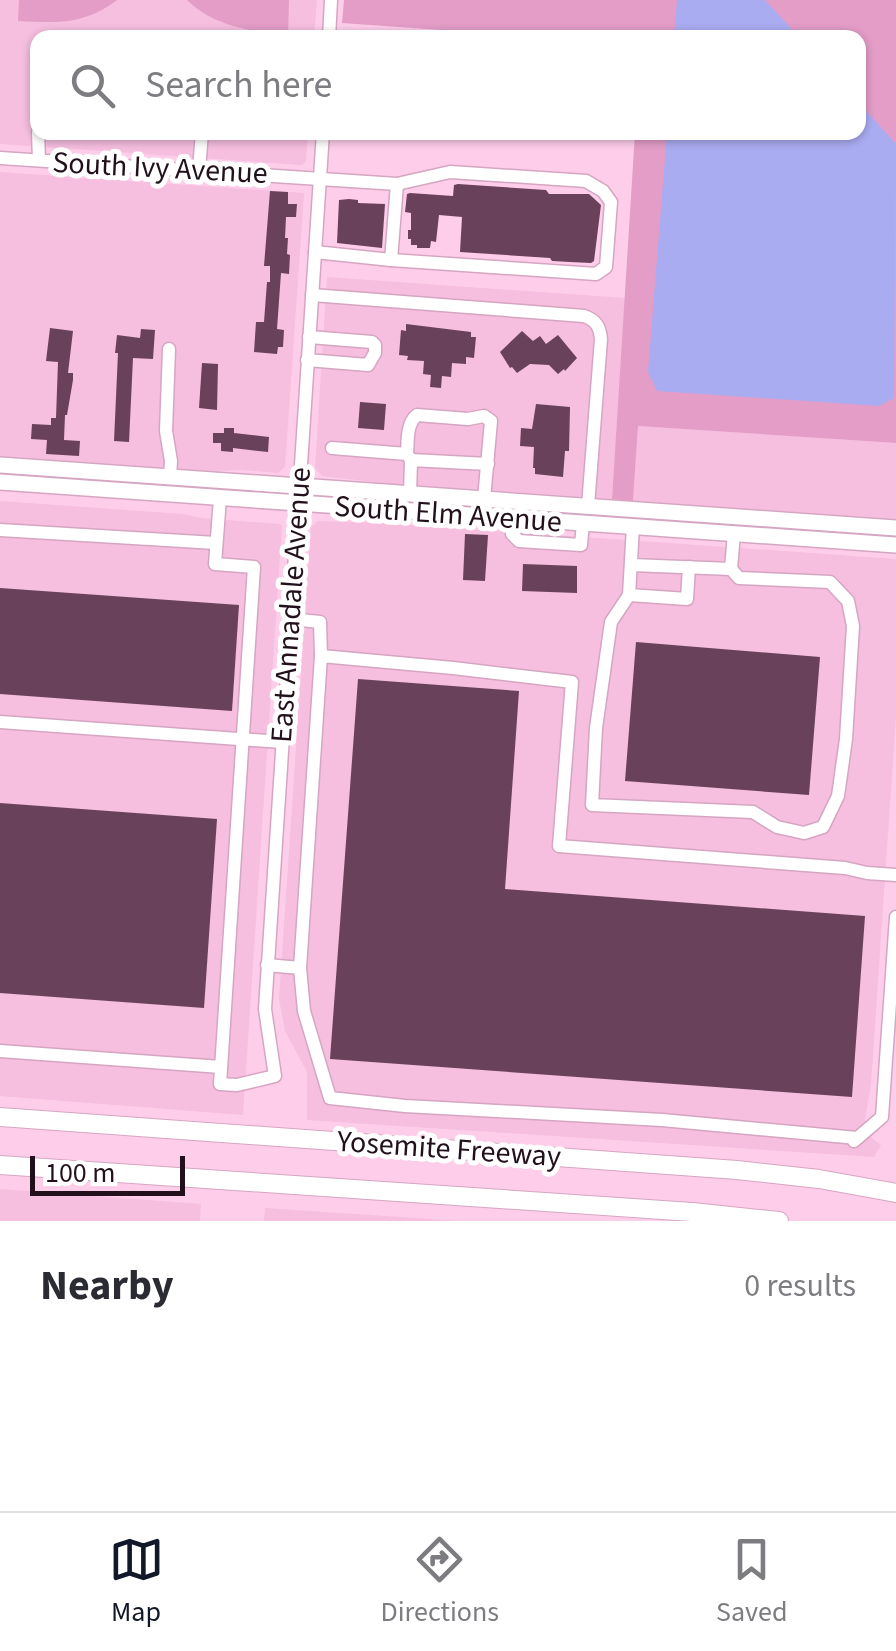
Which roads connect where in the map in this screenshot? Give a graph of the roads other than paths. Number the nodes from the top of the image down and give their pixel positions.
1 (331, 0) edge
2 (329, 30) edge
3 (38, 140) edge
4 (201, 140) edge
5 (322, 140) edge
6 (0, 158) edge
7 (38, 160) junction
8 (199, 170) junction
9 (320, 177) junction
10 (397, 184) junction
11 (315, 252) junction
12 (391, 260) junction
13 (312, 295) junction
14 (308, 337) junction
15 (169, 349) dead end
16 (307, 360) junction
17 (332, 448) dead end
18 (409, 457) junction
19 (488, 464) junction
20 (0, 465) edge
21 (170, 477) junction
22 (0, 482) edge
23 (410, 494) junction
24 (299, 495) junction
25 (220, 498) junction
26 (484, 499) junction
27 (588, 506) junction
28 (633, 526) junction
29 (896, 528) edge
30 (0, 530) edge
31 (734, 534) junction
32 (216, 544) junction
33 (896, 545) edge
34 (632, 564) junction
35 (690, 567) junction
36 (732, 569) junction
37 (630, 595) junction
38 (290, 619) junction
39 (321, 656) junction
40 (0, 722) edge
41 (242, 739) junction
42 (281, 742) junction
43 (896, 875) edge
44 (896, 917) edge
45 (267, 966) junction
46 (300, 968) junction
47 (0, 1051) edge
48 (221, 1067) junction
49 (0, 1116) edge
50 (0, 1164) edge
51 (896, 1194) edge
52 (779, 1221) edge

1 - 2 street
3 - 7 street
4 - 8 street
5 - 9 street, East Annadale Avenue
6 - 7 street, South Ivy Avenue
7 - 8 street, South Ivy Avenue
8 - 9 street, South Ivy Avenue
9 - 10 street, South Ivy Avenue
9 - 11 street, East Annadale Avenue
10 - 12 street
10 - 12 street, South Ivy Avenue
11 - 12 street
11 - 13 street, East Annadale Avenue
13 - 14 street, East Annadale Avenue
13 - 27 street
14 - 16 street, East Annadale Avenue
14 - 16 street
15 - 21 street
16 - 24 street, East Annadale Avenue
17 - 18 street
18 - 19 street
18 - 19 street
18 - 23 street
19 - 26 street
20 - 21 main road, South Elm Avenue
21 - 24 main road, South Elm Avenue
22 - 25 main road, South Elm Avenue
23 - 24 main road, South Elm Avenue
23 - 26 main road, South Elm Avenue
24 - 25 main road, South Elm Avenue
24 - 28 main road, South Elm Avenue
24 - 38 street, East Annadale Avenue
25 - 32 street
26 - 27 main road, South Elm Avenue
27 - 29 main road, South Elm Avenue
28 - 31 main road, South Elm Avenue
28 - 34 street
30 - 32 street
31 - 33 main road, South Elm Avenue
31 - 36 street
32 - 41 street
34 - 35 street
34 - 37 street
35 - 36 street
35 - 37 street
36 - 37 street
38 - 39 street
38 - 42 street, East Annadale Avenue
39 - 43 street
39 - 46 street
40 - 41 street
41 - 42 street
41 - 48 street
42 - 45 street, East Annadale Avenue
44 - 46 street
45 - 46 street
45 - 48 street, East Annadale Avenue
47 - 48 street
49 - 51 highway, Yosemite Freeway
50 - 52 highway, Yosemite Freeway

